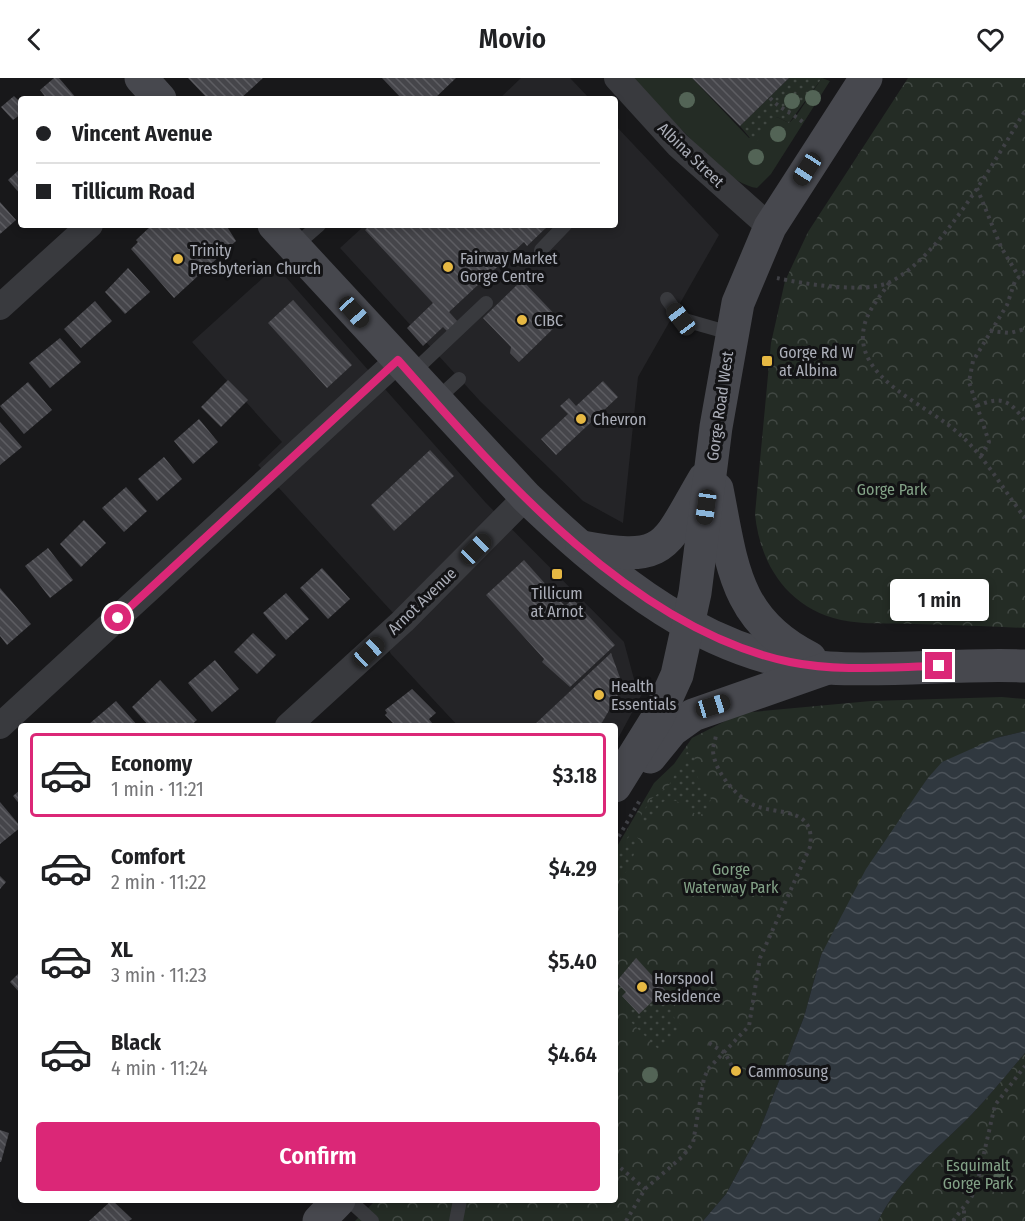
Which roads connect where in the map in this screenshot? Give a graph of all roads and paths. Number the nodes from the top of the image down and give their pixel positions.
1 (141, 78) edge
2 (616, 78) edge
3 (866, 78) edge
4 (157, 96) edge
5 (770, 98) dead end
6 (1025, 111) edge
7 (807, 125) dead end
8 (977, 188) junction
9 (770, 227) junction
10 (87, 228) edge
11 (309, 228) edge
12 (562, 228) edge
13 (284, 236) edge
14 (541, 250) dead end
15 (1025, 271) edge
16 (774, 277) dead end
17 (1019, 277) junction
18 (889, 282) junction
19 (667, 299) dead end
20 (486, 303) dead end
21 (0, 307) edge
22 (1025, 329) edge
23 (989, 331) junction
24 (730, 333) junction
25 (405, 368) junction
26 (459, 379) dead end
27 (435, 401) junction
28 (977, 406) junction
29 (1025, 421) edge
30 (981, 456) junction
31 (712, 464) junction
32 (526, 497) junction
33 (1025, 518) edge
34 (582, 548) junction
35 (689, 625) junction
36 (1025, 666) edge
37 (830, 668) junction
38 (291, 723) edge
39 (0, 726) edge
40 (717, 726) dead end
41 (618, 781) edge
42 (618, 790) edge
43 (709, 1043) dead end
44 (725, 1053) junction
45 (1025, 1066) edge
46 (733, 1068) dead end
47 (618, 1166) edge
48 (645, 1190) junction
49 (336, 1203) edge
50 (352, 1203) edge
51 (459, 1203) edge
52 (964, 1207) junction
53 (319, 1221) edge
54 (372, 1221) edge
55 (456, 1221) edge
56 (627, 1221) edge
57 (953, 1221) edge
58 (964, 1221) edge

1 - 4 main road
2 - 9 street, Albina Street
3 - 9 main road, Gorge Road West
5 - 7 path
6 - 8 path
8 - 17 path
8 - 18 path
9 - 24 main road, Gorge Road West
10 - 21 street
11 - 13 lane
12 - 14 lane
13 - 25 main road
15 - 17 path
16 - 18 path
17 - 23 path
18 - 30 path
19 - 24 lane
20 - 25 lane
22 - 23 path
23 - 28 path
24 - 31 main road, Gorge Road West
25 - 27 main road
25 - 39 street
26 - 27 lane
27 - 32 main road
28 - 29 path
28 - 30 path
30 - 33 path
31 - 34 main road
31 - 35 main road, Gorge Road West
31 - 37 main road
32 - 34 main road
32 - 38 street, Arnot Avenue
34 - 35 main road
35 - 37 main road
35 - 41 main road, Gorge Road West
36 - 37 main road
37 - 42 main road
40 - 44 path
43 - 44 path
44 - 46 path
44 - 48 path
45 - 52 path
47 - 48 path
48 - 56 path
49 - 53 main road
50 - 54 lane
51 - 55 lane
52 - 57 path
52 - 58 path

